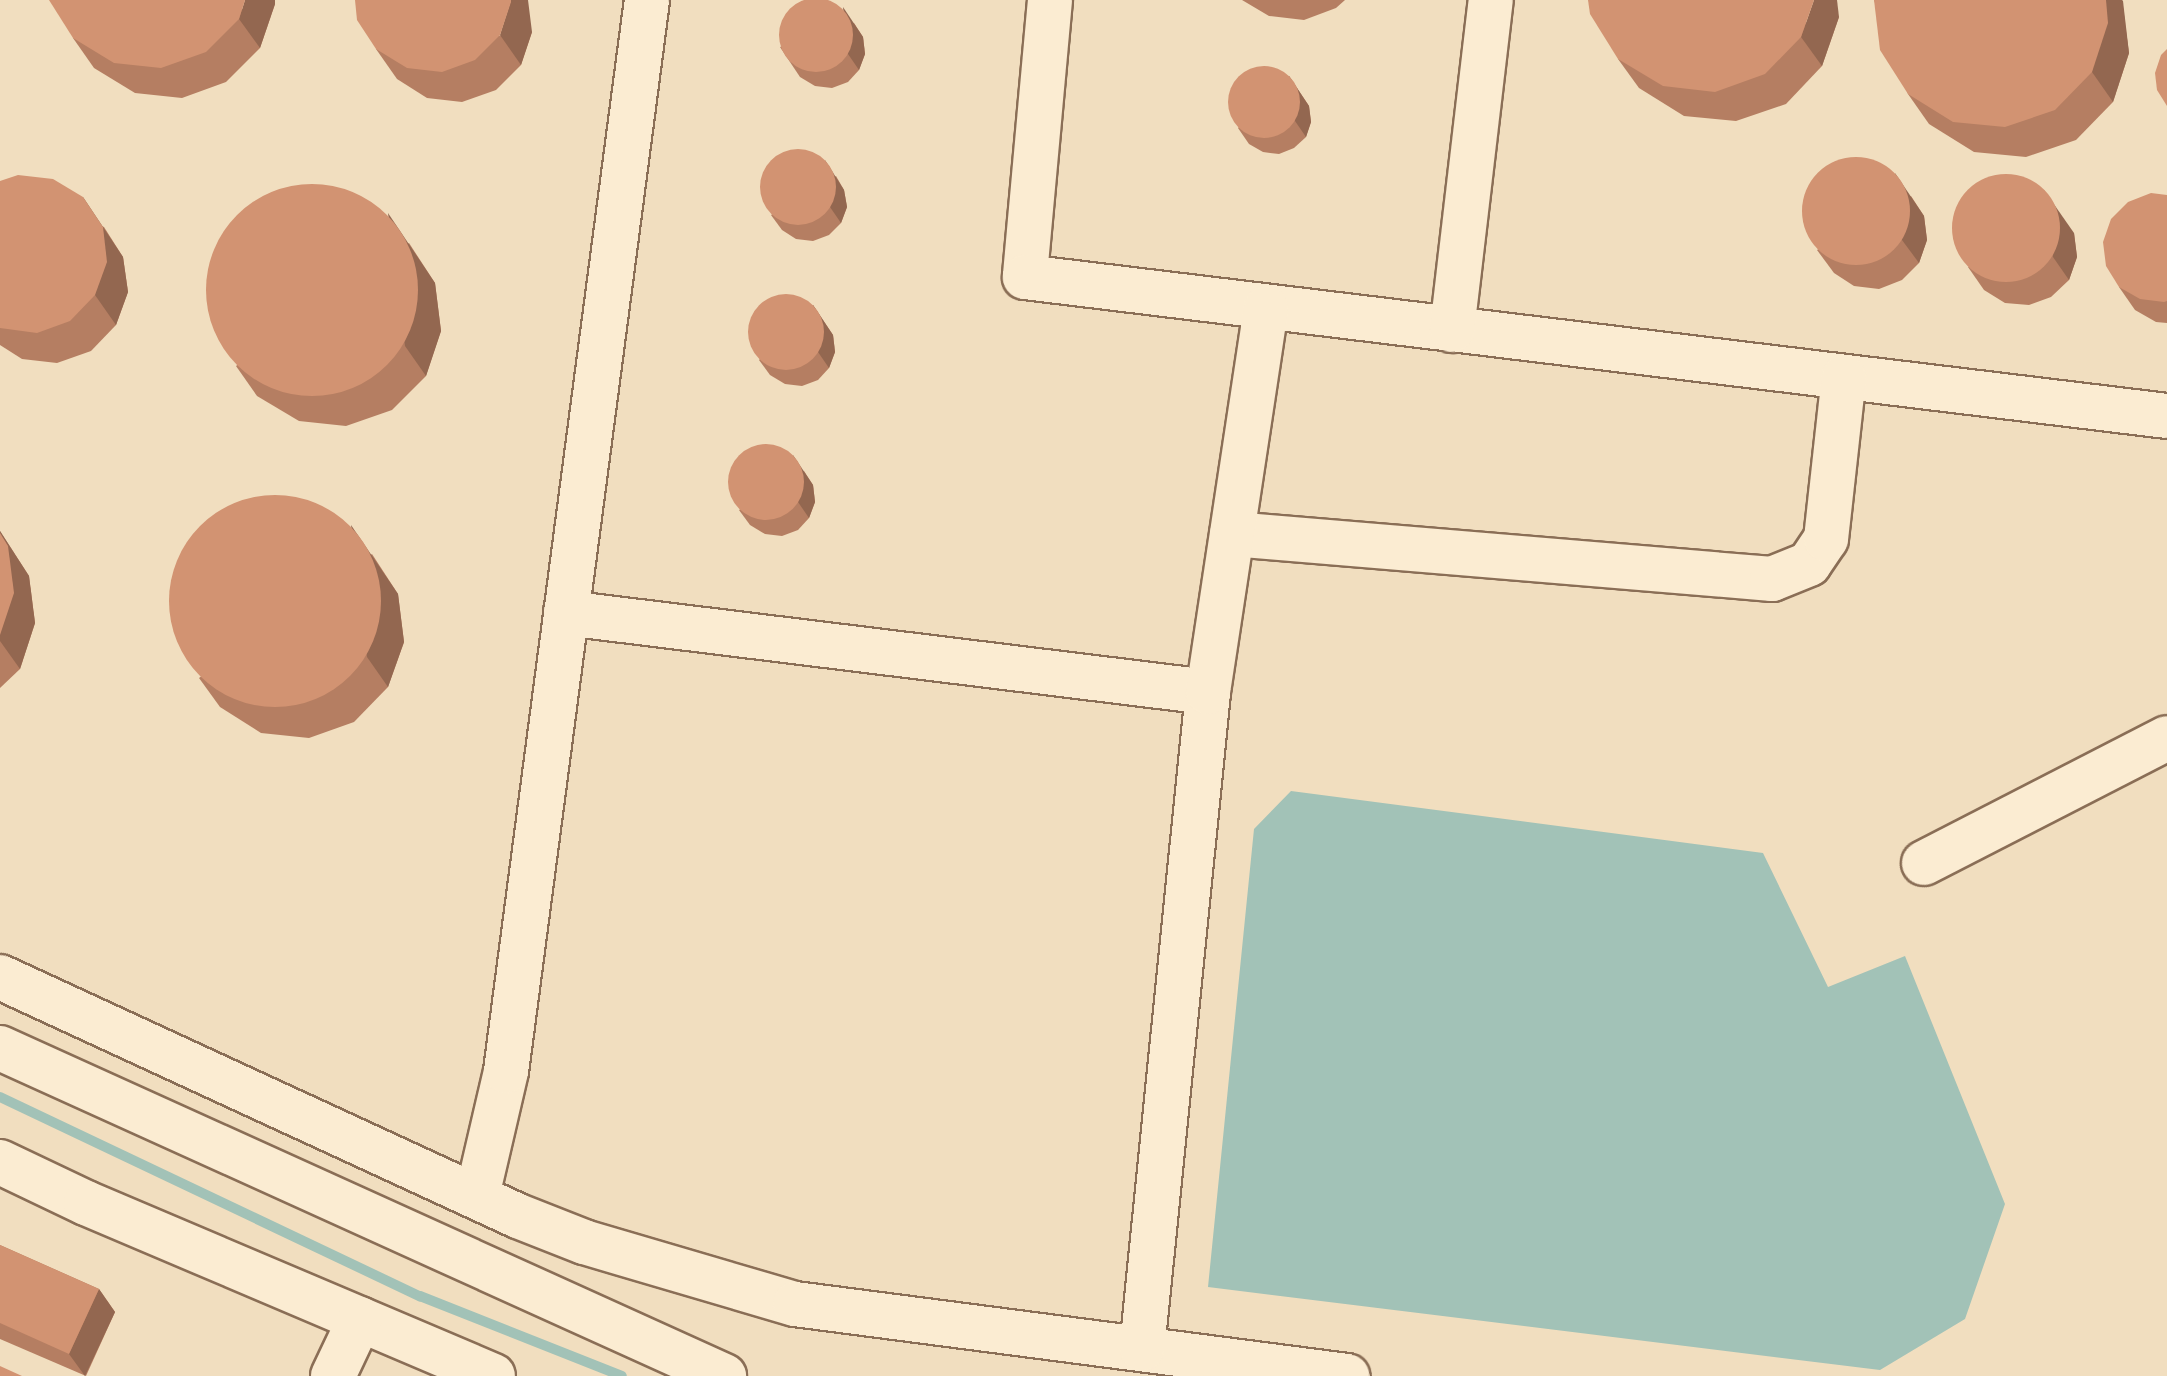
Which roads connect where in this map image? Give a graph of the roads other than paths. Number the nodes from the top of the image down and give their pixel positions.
1 (647, 0) edge
2 (1050, 0) edge
3 (1491, 0) edge
4 (1266, 308) junction
5 (1452, 330) junction
6 (1844, 377) junction
7 (2167, 416) edge
8 (1232, 534) junction
9 (566, 613) junction
10 (1208, 692) junction
11 (2167, 738) edge
12 (1924, 863) dead end
13 (0, 977) edge
14 (0, 1048) edge
15 (0, 1162) edge
16 (477, 1196) junction
17 (360, 1319) junction
18 (1142, 1349) junction
19 (333, 1376) edge
20 (493, 1376) edge
21 (724, 1376) edge
22 (1347, 1376) edge

1 - 9 lane
2 - 4 lane
3 - 5 lane
4 - 5 lane
4 - 8 lane
5 - 6 lane
6 - 7 lane
6 - 8 lane
8 - 10 lane
9 - 10 lane
9 - 16 lane
10 - 18 lane
11 - 12 lane
13 - 16 lane
14 - 21 lane
15 - 17 lane
16 - 18 lane
17 - 19 lane
17 - 20 lane
18 - 22 lane

